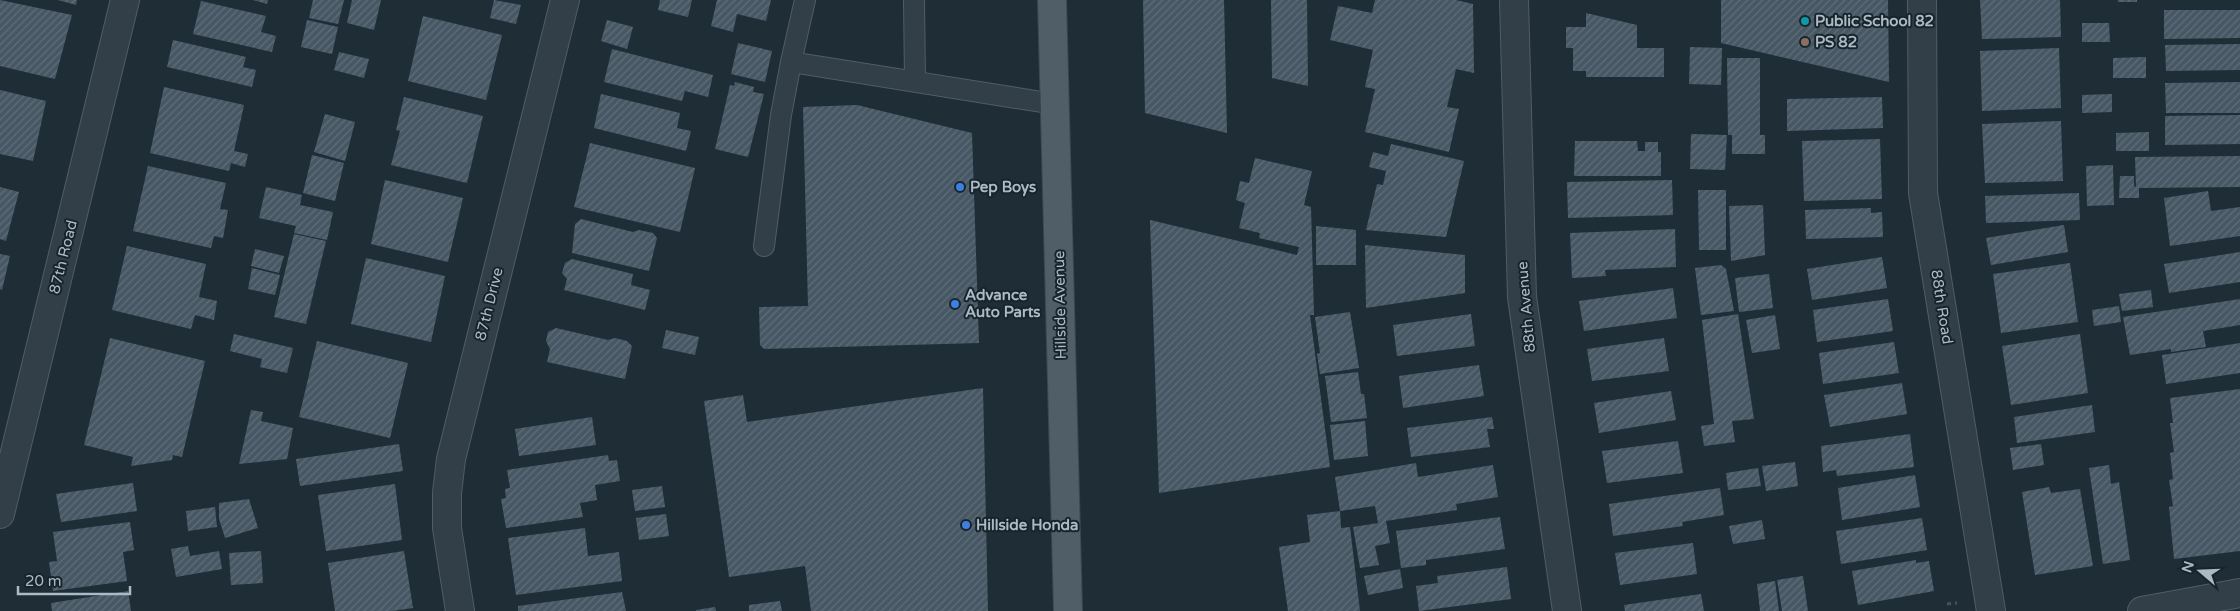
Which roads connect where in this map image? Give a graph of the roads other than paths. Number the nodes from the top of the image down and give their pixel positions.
1 (125, 0) edge
2 (565, 0) edge
3 (805, 0) edge
4 (914, 0) edge
5 (1052, 0) edge
6 (1514, 0) edge
7 (1922, 0) edge
8 (791, 62) junction
9 (915, 81) junction
10 (1054, 104) junction
11 (764, 246) dead end
12 (0, 514) edge
13 (2240, 593) edge
14 (460, 611) edge
15 (1068, 611) edge
16 (1567, 611) edge
17 (1992, 611) edge
18 (2142, 611) edge

1 - 12 street, 87th Road
2 - 14 street, 87th Drive
3 - 8 lane
4 - 9 lane
5 - 10 main road, Hillside Avenue
6 - 16 street, 88th Avenue
7 - 17 street, 88th Road
8 - 9 lane
8 - 11 lane
9 - 10 lane
10 - 15 main road, Hillside Avenue
13 - 18 street

